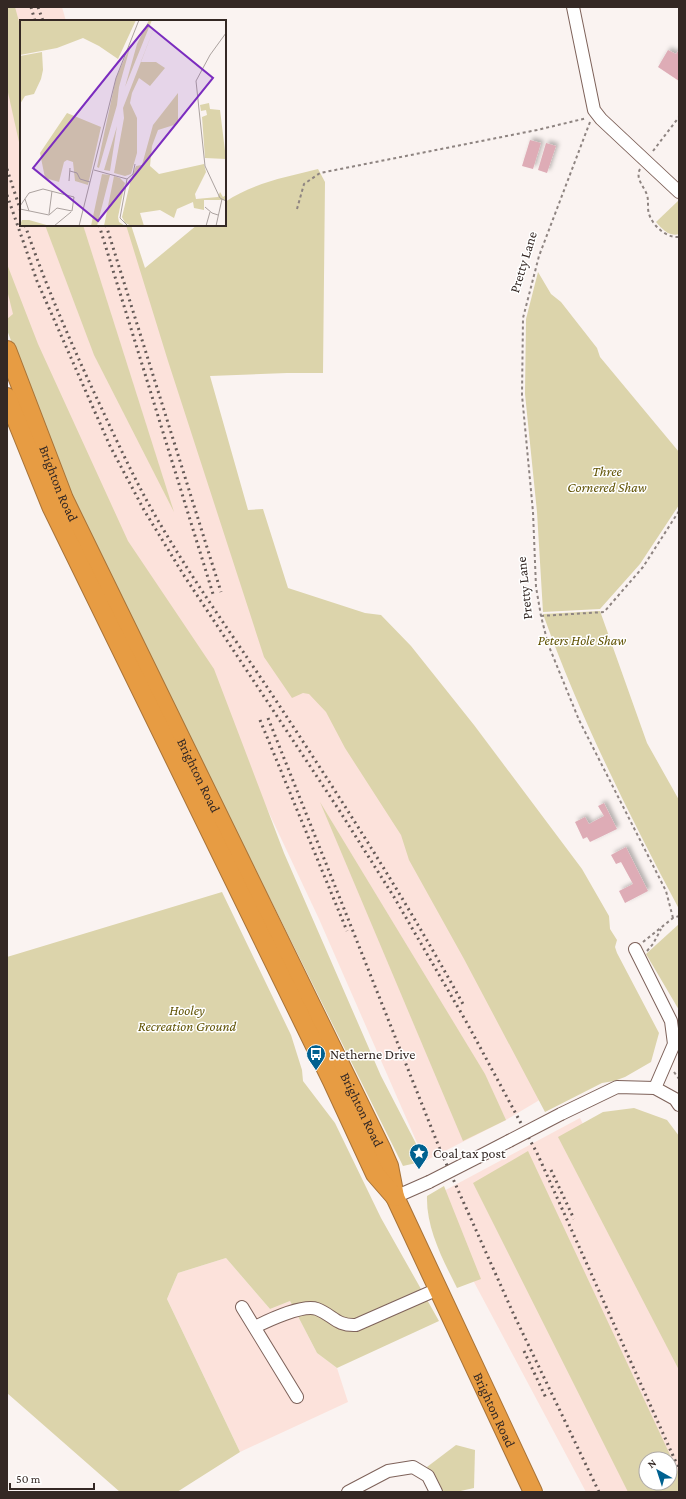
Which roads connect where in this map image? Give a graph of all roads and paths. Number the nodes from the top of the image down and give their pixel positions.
1 (574, 7) edge
2 (679, 117) edge
3 (646, 160) junction
4 (679, 192) edge
5 (297, 208) dead end
6 (679, 236) edge
7 (7, 350) edge
8 (7, 397) edge
9 (679, 511) edge
10 (541, 616) junction
11 (679, 916) edge
12 (674, 918) junction
13 (662, 928) junction
14 (637, 954) junction
15 (655, 1088) junction
16 (679, 1105) edge
17 (395, 1197) junction
18 (438, 1289) junction
19 (242, 1308) dead end
20 (255, 1327) junction
21 (297, 1398) dead end
22 (348, 1492) edge
23 (436, 1492) edge
24 (533, 1492) edge

1 - 3 street
2 - 3 path
3 - 4 street
3 - 6 path
5 - 10 path, Pretty Lane
7 - 17 highway, Brighton Road
8 - 17 highway, Brighton Road
9 - 10 path
10 - 12 path, Pretty Lane
11 - 12 path
12 - 13 path
13 - 14 path
13 - 14 path
14 - 15 street
15 - 16 street
15 - 17 street, bridge
17 - 18 highway, Brighton Road
18 - 20 street
18 - 24 highway, Brighton Road
19 - 20 street
20 - 21 street
22 - 23 street

